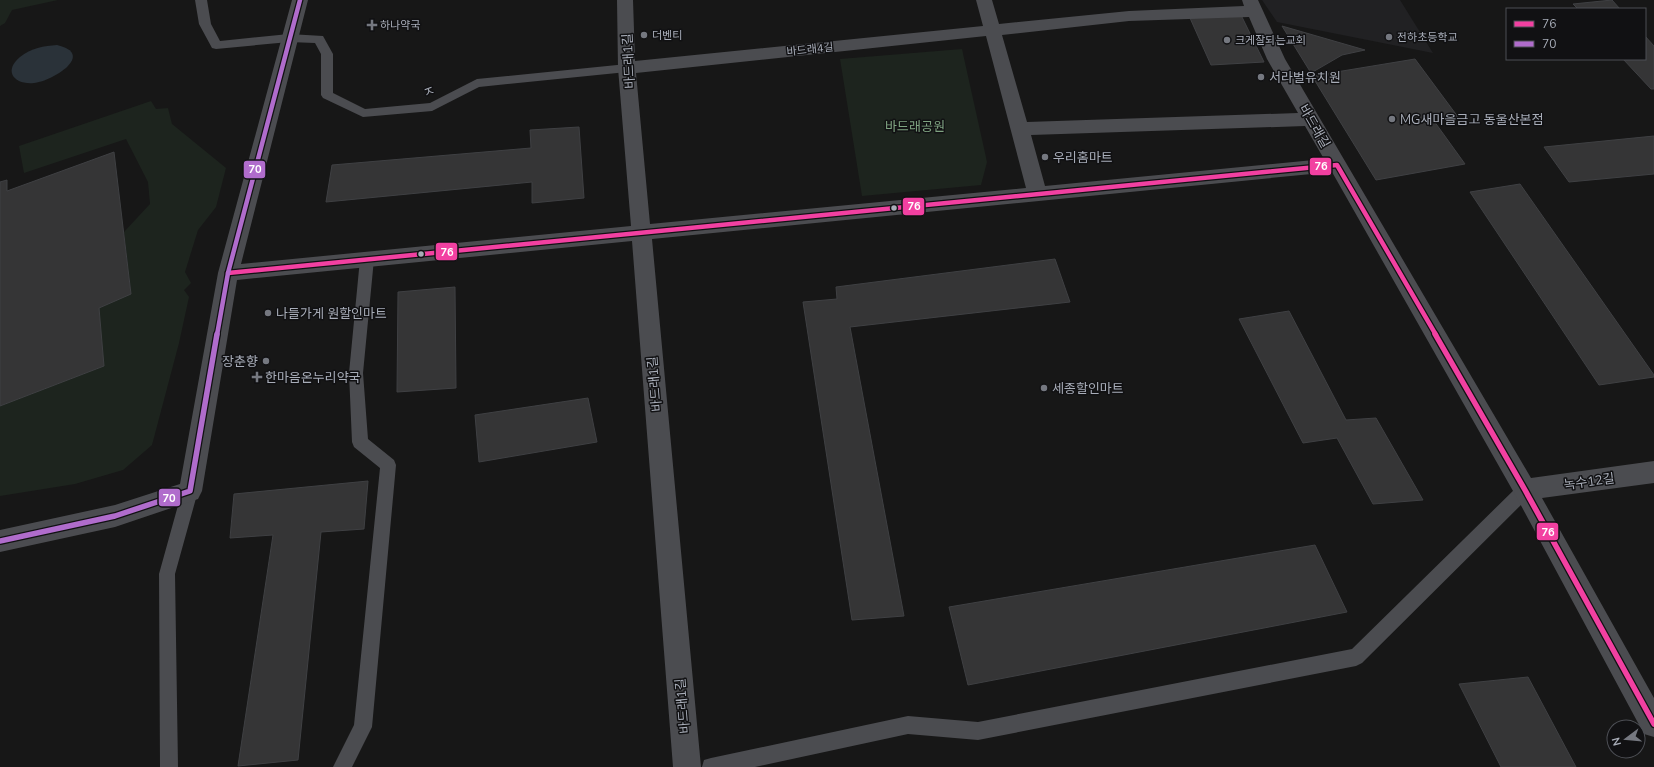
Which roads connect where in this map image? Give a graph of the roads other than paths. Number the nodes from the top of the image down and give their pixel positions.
1 (201, 0) edge
2 (300, 0) edge
3 (625, 0) edge
4 (984, 0) edge
5 (1252, 5) edge
6 (992, 30) junction
7 (289, 38) junction
8 (627, 68) junction
9 (1311, 119) junction
10 (1020, 129) junction
11 (1338, 165) junction
12 (1038, 195) junction
13 (641, 233) junction
14 (367, 259) junction
15 (228, 273) junction
16 (1654, 472) edge
17 (1525, 490) junction
18 (190, 491) junction
19 (0, 541) edge
20 (1654, 724) edge
21 (169, 767) edge
22 (342, 767) edge
23 (687, 767) edge
24 (711, 767) edge

1 - 7 lane
2 - 7 street
3 - 8 street, 바드래1길
4 - 6 street
5 - 6 street, 바드래4길
5 - 9 street, 바드래길
6 - 8 street, 바드래4길
6 - 10 street
7 - 8 lane, ㅈ
7 - 15 street
8 - 13 street, 바드래1길
9 - 10 street
9 - 11 street, 바드래길
10 - 12 street
11 - 12 street, 바드래길
11 - 17 street, 바드래길
12 - 13 street, 바드래길
13 - 14 street, 바드래길
13 - 23 street, 바드래1길
14 - 15 street, 바드래길
14 - 22 lane
15 - 18 street
16 - 17 street, 녹수12길
17 - 20 street, 바드래길
17 - 24 lane
18 - 19 street
18 - 21 lane

